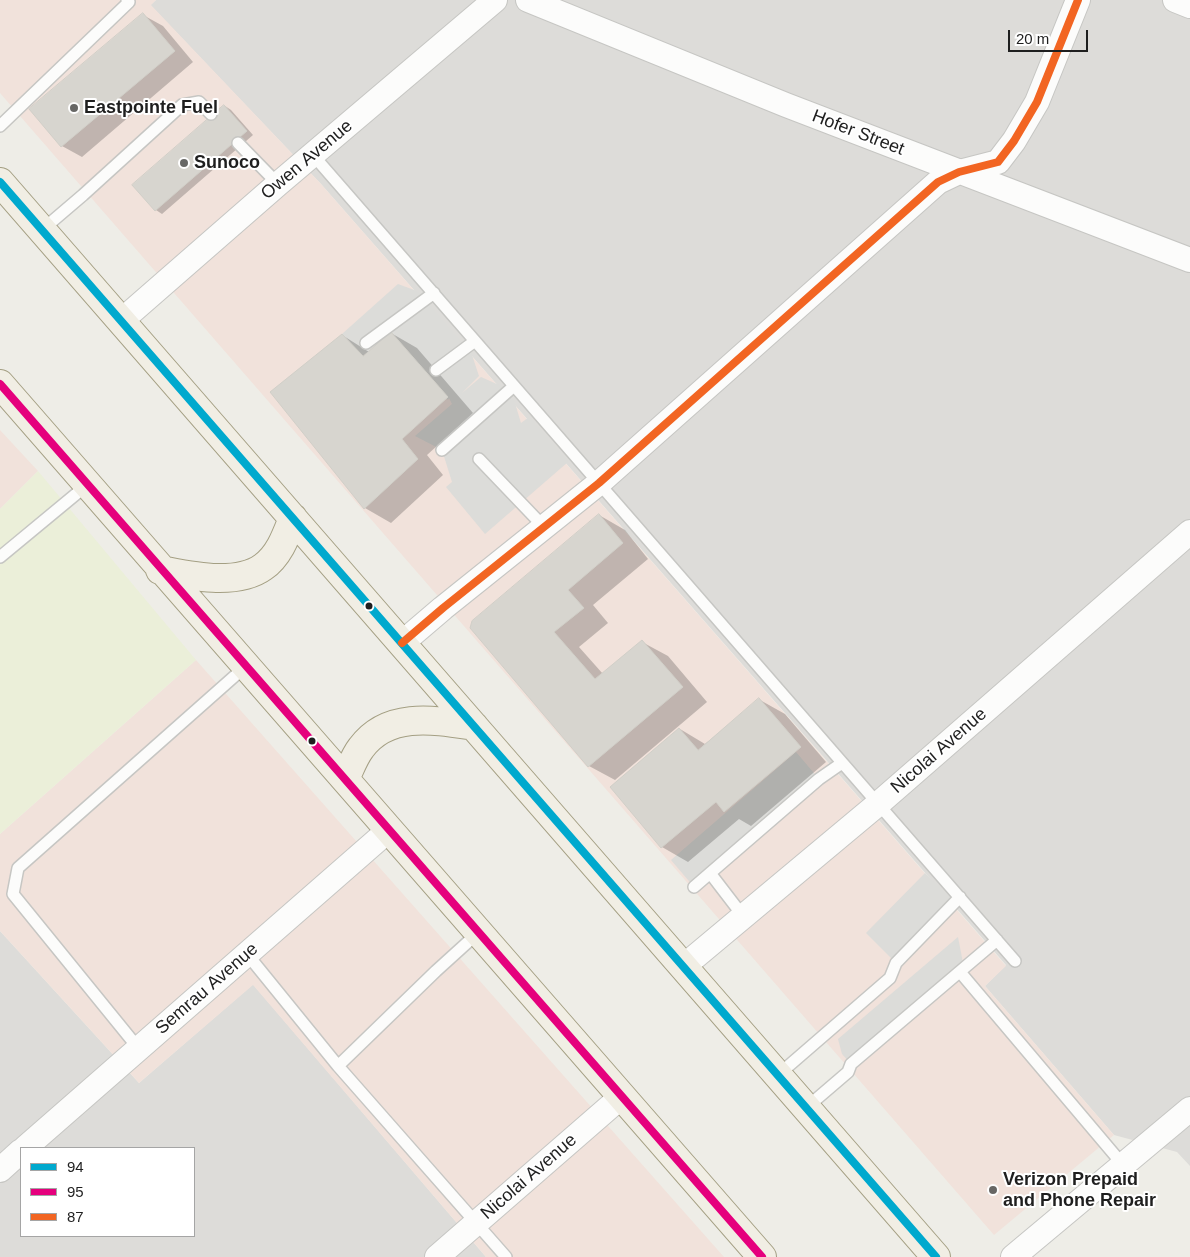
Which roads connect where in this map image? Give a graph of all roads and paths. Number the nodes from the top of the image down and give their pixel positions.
1 (127, 0) edge
2 (495, 0) edge
3 (528, 0) edge
4 (1078, 0) edge
5 (1176, 0) edge
6 (1190, 6) edge
7 (211, 114) dead end
8 (0, 126) edge
9 (238, 143) dead end
10 (313, 155) junction
11 (959, 172) junction
12 (0, 182) edge
13 (278, 184) junction
14 (42, 230) junction
15 (1190, 260) edge
16 (434, 293) junction
17 (121, 321) junction
18 (475, 341) junction
19 (366, 344) dead end
20 (436, 370) dead end
21 (0, 384) edge
22 (514, 386) junction
23 (442, 450) dead end
24 (479, 459) dead end
25 (599, 483) junction
26 (87, 485) junction
27 (293, 518) junction
28 (544, 527) junction
29 (1190, 532) edge
30 (0, 557) edge
31 (160, 570) junction
32 (402, 643) junction
33 (246, 666) junction
34 (474, 726) junction
35 (842, 763) junction
36 (345, 779) junction
37 (878, 804) junction
38 (390, 829) junction
39 (710, 873) junction
40 (694, 887) dead end
41 (960, 897) junction
42 (743, 916) junction
43 (479, 932) junction
44 (996, 940) junction
45 (247, 954) junction
46 (1015, 961) dead end
47 (684, 966) junction
48 (960, 972) junction
49 (139, 1049) junction
50 (338, 1066) junction
51 (778, 1075) junction
52 (621, 1097) junction
53 (806, 1108) junction
54 (1190, 1109) edge
55 (26, 1147) edge
56 (20, 1152) edge
57 (1124, 1166) junction
58 (0, 1170) edge
59 (476, 1223) junction
60 (437, 1257) edge
61 (506, 1257) edge
62 (762, 1257) edge
63 (936, 1257) edge
64 (1013, 1257) edge

1 - 8 lane
2 - 10 street, Owen Avenue
3 - 11 street, Hofer Street
4 - 11 street
5 - 6 street
7 - 14 lane
9 - 13 lane
10 - 13 street, Owen Avenue
10 - 16 lane
11 - 15 street, Hofer Street
11 - 25 street
12 - 14 main road
13 - 17 street, Owen Avenue
14 - 17 main road
16 - 18 lane
16 - 19 lane
17 - 27 main road
18 - 20 lane
18 - 22 lane
21 - 26 main road
22 - 23 lane
22 - 25 lane
24 - 28 lane
25 - 28 street
25 - 35 lane
26 - 30 lane
26 - 31 main road
27 - 31 main road
27 - 32 main road
28 - 32 street
29 - 37 street, Nicolai Avenue
31 - 33 main road
32 - 34 main road
33 - 36 main road
33 - 49 lane
34 - 36 main road
34 - 47 main road
35 - 37 lane
35 - 39 lane
36 - 38 main road
37 - 41 lane
37 - 42 street, Nicolai Avenue
38 - 43 main road
38 - 45 street, Semrau Avenue
39 - 40 lane
39 - 42 lane
41 - 44 lane
41 - 51 lane
42 - 47 street, Nicolai Avenue
43 - 50 lane
43 - 52 main road
44 - 46 lane
44 - 48 lane
45 - 49 street, Semrau Avenue
45 - 50 lane
47 - 51 main road
48 - 53 lane
48 - 57 lane
49 - 55 street, Semrau Avenue
50 - 59 lane
51 - 53 main road
52 - 59 street, Nicolai Avenue
52 - 62 main road
53 - 63 main road
54 - 57 street
56 - 58 street
57 - 64 street
59 - 60 street, Nicolai Avenue
59 - 61 lane

